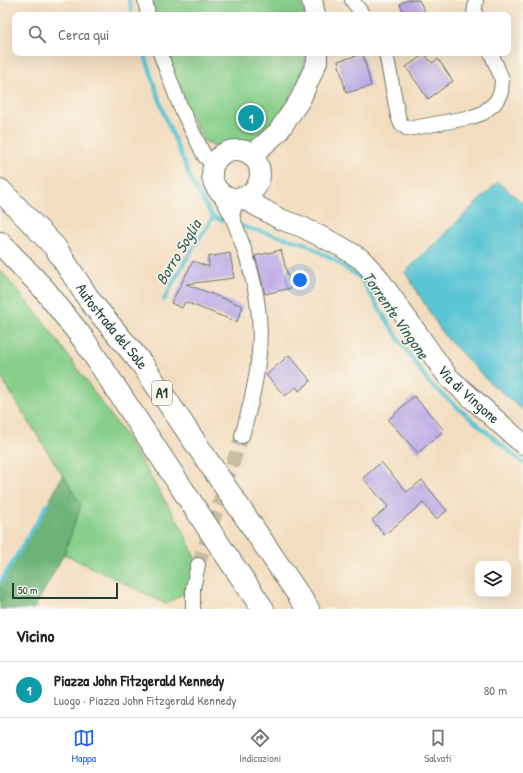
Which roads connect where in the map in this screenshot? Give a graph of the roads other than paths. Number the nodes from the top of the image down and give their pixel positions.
1 (145, 0) edge
2 (312, 0) edge
3 (352, 0) edge
4 (476, 0) edge
5 (147, 12) edge
6 (315, 12) edge
7 (361, 12) edge
8 (474, 12) edge
9 (161, 56) edge
10 (317, 56) edge
11 (387, 56) edge
12 (492, 56) edge
13 (278, 132) junction
14 (241, 150) junction
15 (214, 163) junction
16 (259, 179) junction
17 (0, 190) edge
18 (237, 203) junction
19 (302, 227) junction
20 (0, 244) edge
21 (242, 436) tunnel mouth
22 (523, 444) edge
23 (198, 565) tunnel mouth
24 (193, 609) edge
25 (263, 609) edge
26 (308, 609) edge

1 - 5 street
2 - 6 street
3 - 7 street
4 - 8 street
9 - 15 street
10 - 13 street
11 - 12 street
13 - 14 street
13 - 16 street
14 - 15 street
14 - 16 street
15 - 18 street
16 - 18 street
16 - 19 street, Via di Vingone
17 - 26 highway, Autostrada del Sole / A1
18 - 19 street, Via di Vingone
18 - 21 street
19 - 22 street, Via di Vingone
20 - 25 highway, Autostrada del Sole / A1
23 - 24 street

